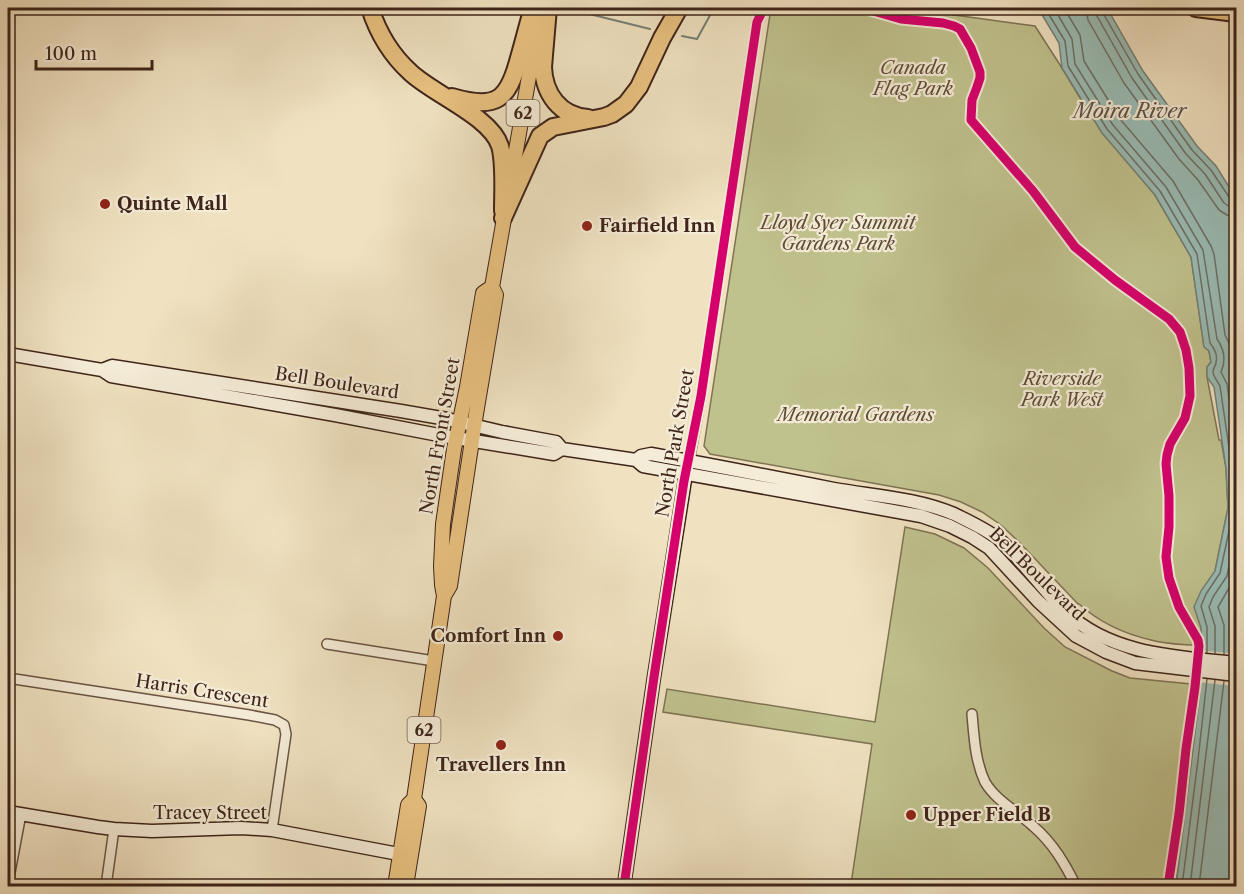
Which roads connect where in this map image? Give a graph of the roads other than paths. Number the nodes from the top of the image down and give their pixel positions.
1 (370, 8) edge
2 (533, 8) edge
3 (541, 8) edge
4 (548, 8) edge
5 (672, 8) edge
6 (679, 8) edge
7 (764, 8) edge
8 (1196, 8) edge
9 (1236, 14) edge
10 (662, 38) junction
11 (432, 89) junction
12 (604, 117) junction
13 (503, 218) junction
14 (492, 287) junction
15 (8, 354) edge
16 (102, 370) junction
17 (460, 422) junction
18 (475, 426) junction
19 (457, 438) junction
20 (473, 441) junction
21 (562, 449) junction
22 (687, 467) junction
23 (444, 596) junction
24 (327, 644) dead end
25 (434, 661) junction
26 (1236, 663) edge
27 (1185, 664) junction
28 (1236, 675) edge
29 (8, 678) edge
30 (972, 714) dead end
31 (8, 812) edge
32 (21, 814) junction
33 (114, 829) junction
34 (272, 830) junction
35 (405, 855) junction
36 (8, 883) edge
37 (106, 886) edge
38 (394, 886) edge
39 (406, 886) edge
40 (624, 886) edge
41 (1076, 886) edge

1 - 11 highway
2 - 11 highway
3 - 13 main road, North Front Street / 62
4 - 12 highway
5 - 10 highway
6 - 10 highway
7 - 22 street, North Park Street
8 - 9 highway
10 - 12 highway
11 - 13 highway
12 - 13 highway
13 - 14 main road, North Front Street / 62
14 - 17 main road, North Front Street / 62
14 - 18 main road, North Front Street / 62
15 - 16 main road, Bell Boulevard
16 - 17 main road, Bell Boulevard
16 - 19 main road, Bell Boulevard
17 - 18 main road, Bell Boulevard
17 - 19 main road, North Front Street / 62
18 - 20 main road, North Front Street / 62
18 - 21 main road, Bell Boulevard
19 - 20 main road, Bell Boulevard
19 - 23 main road, North Front Street / 62
20 - 21 main road, Bell Boulevard
20 - 23 main road, North Front Street / 62
21 - 22 main road, Bell Boulevard
22 - 27 main road, Bell Boulevard
22 - 40 main road, North Park Street
23 - 25 main road, North Front Street / 62
24 - 25 street
25 - 35 main road, North Front Street / 62
26 - 27 main road, Bell Boulevard
27 - 28 main road, Bell Boulevard
29 - 34 street, Harris Crescent
30 - 41 street
31 - 32 main road, Tracey Street
32 - 33 main road, Tracey Street
32 - 36 street
33 - 34 main road, Tracey Street
33 - 37 street
34 - 35 main road, Tracey Street
35 - 38 main road, North Front Street / 62
35 - 39 main road, North Front Street / 62

